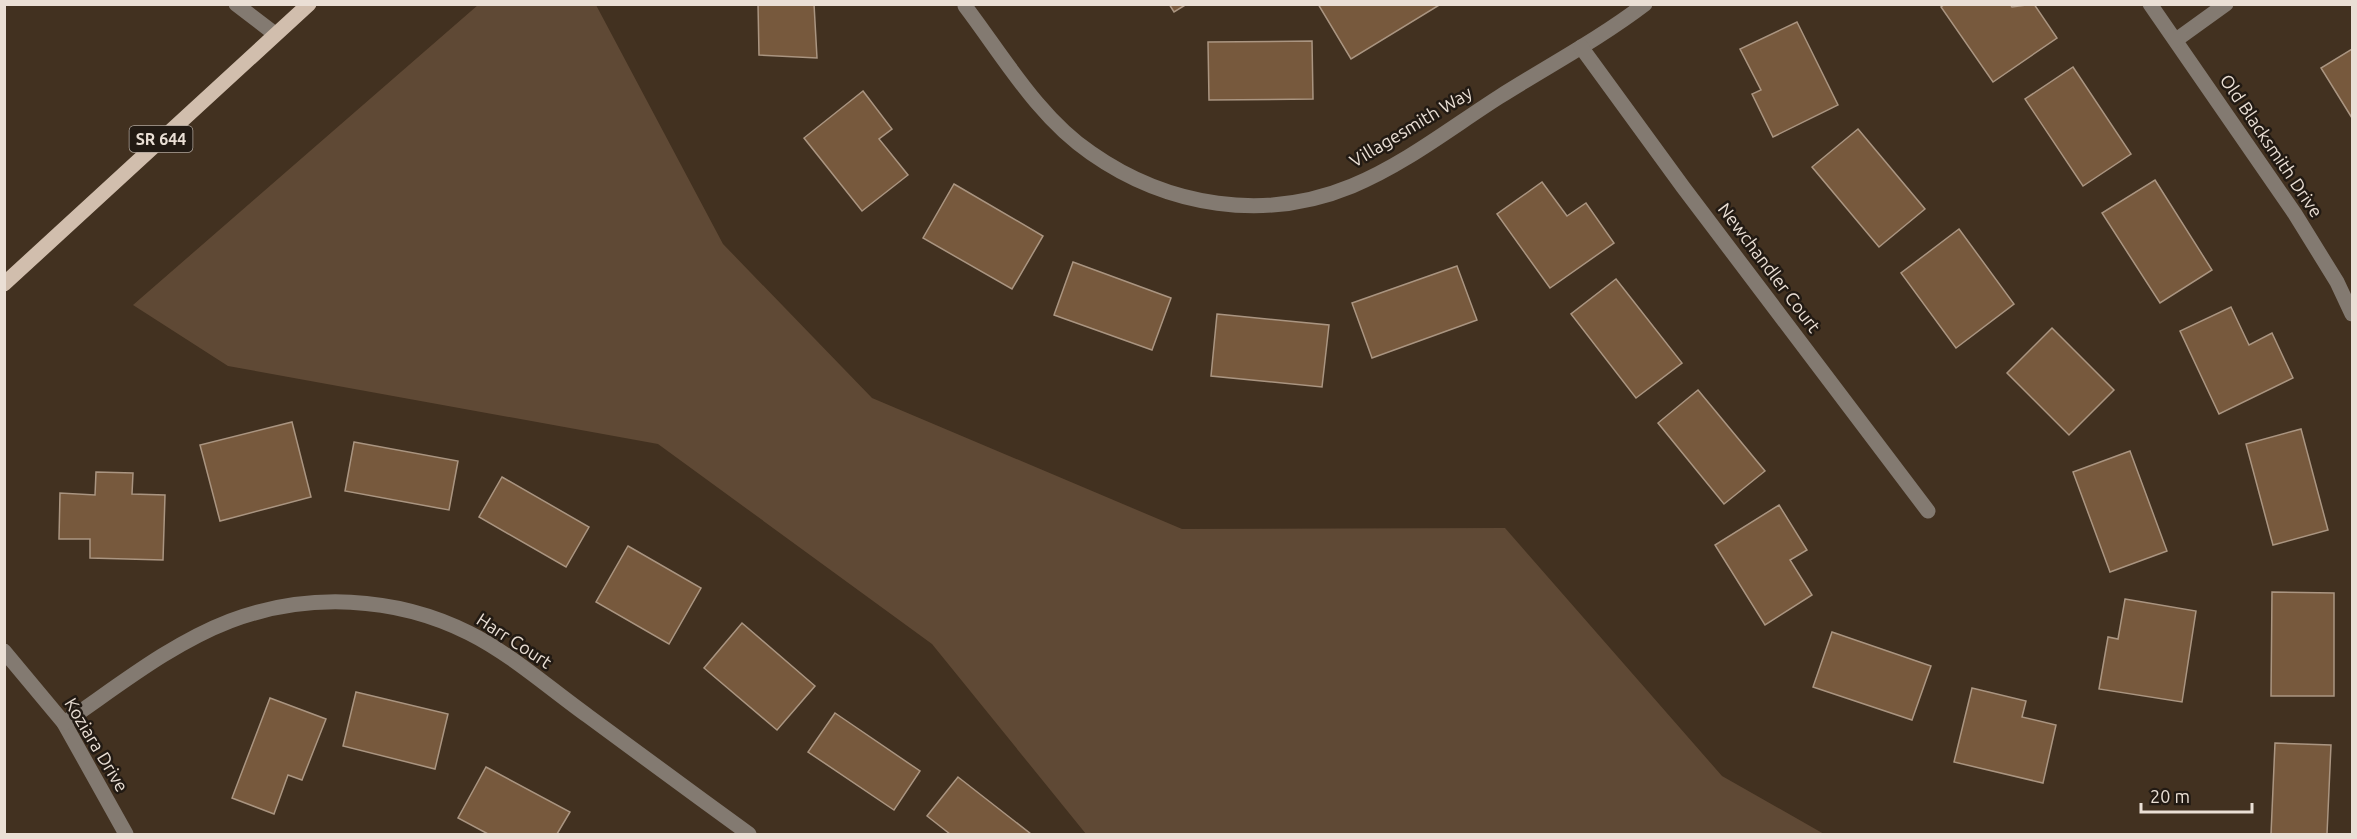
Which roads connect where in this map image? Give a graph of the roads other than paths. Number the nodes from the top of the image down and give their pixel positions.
1 (236, 4) edge
2 (309, 4) edge
3 (1645, 4) edge
4 (2150, 4) edge
5 (2226, 4) edge
6 (965, 6) dead end
7 (275, 34) junction
8 (2175, 40) junction
9 (1581, 47) junction
10 (4, 284) edge
11 (2352, 314) edge
12 (1928, 511) dead end
13 (4, 651) edge
14 (64, 723) junction
15 (126, 834) edge
16 (749, 834) edge

1 - 7 street
2 - 7 main road, SR 644
3 - 9 street, Villagesmith Way
4 - 8 street, Old Blacksmith Drive
5 - 8 street
6 - 9 street, Villagesmith Way
7 - 10 main road, SR 644
8 - 11 street, Old Blacksmith Drive
9 - 12 street, Newchandler Court
13 - 14 street, Koziara Drive
14 - 15 street, Koziara Drive
14 - 16 street, Harr Court

